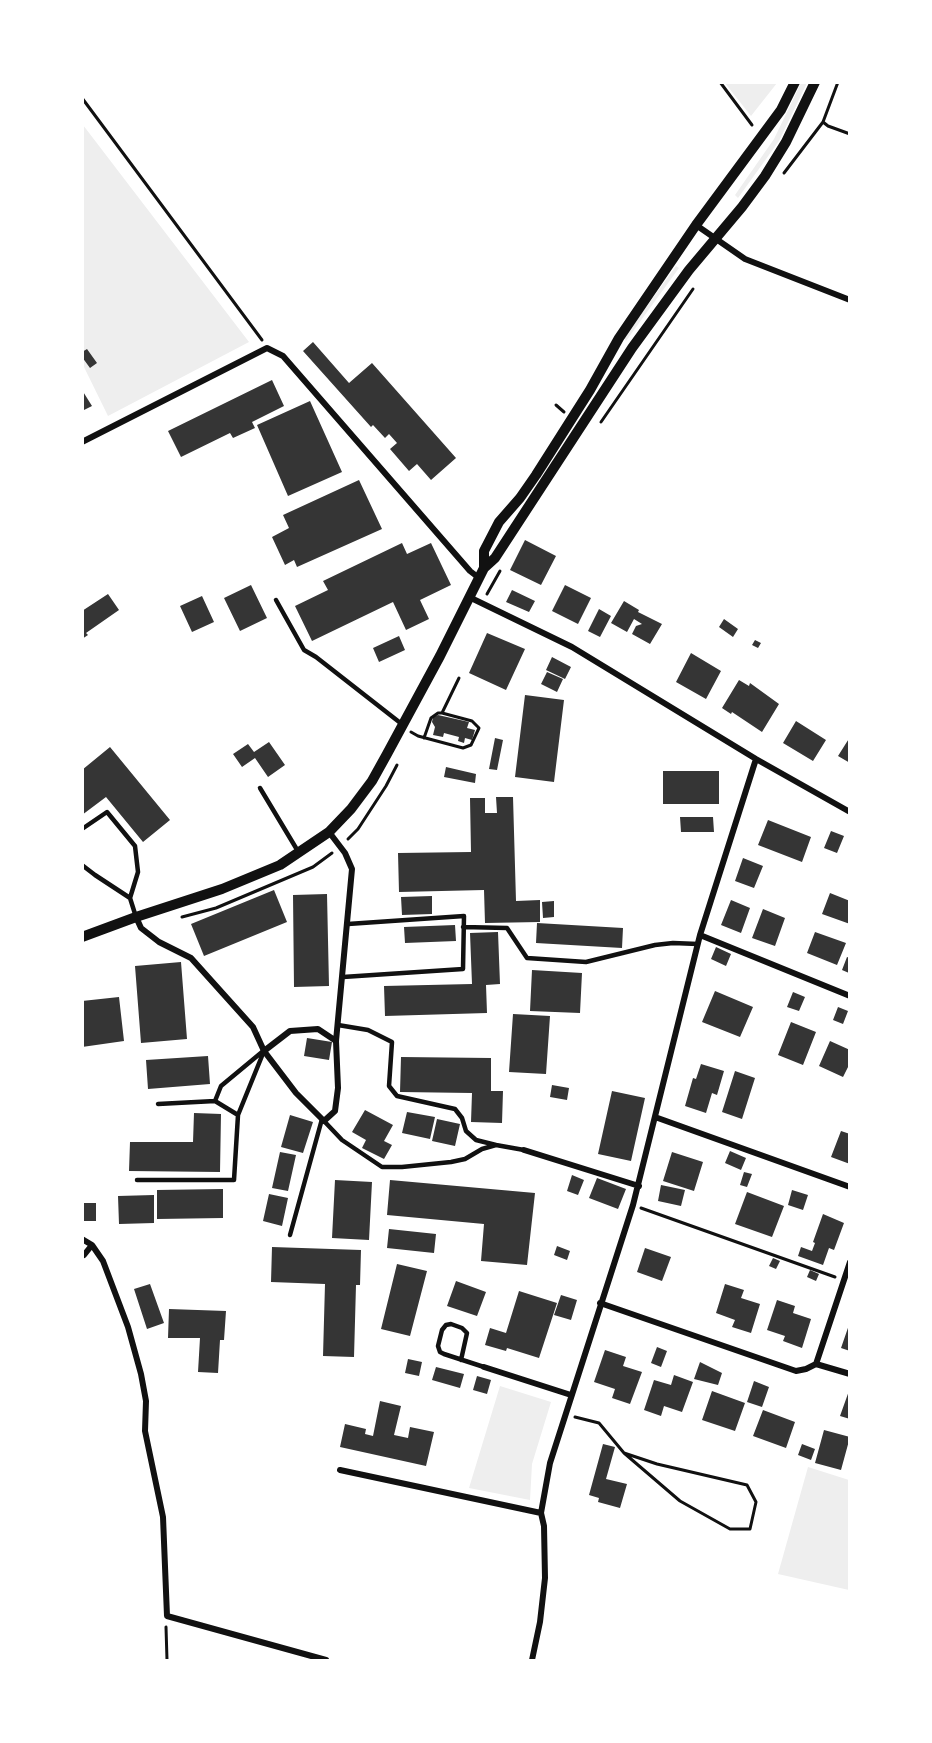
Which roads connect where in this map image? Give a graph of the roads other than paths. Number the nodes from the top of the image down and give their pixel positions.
1 (795, 82) edge
2 (815, 82) edge
3 (696, 225) junction
4 (715, 238) junction
5 (849, 300) edge
6 (82, 442) edge
7 (481, 573) junction
8 (469, 597) junction
9 (276, 600) dead end
10 (403, 725) junction
11 (756, 759) junction
12 (260, 788) dead end
13 (849, 812) edge
14 (82, 829) edge
15 (329, 832) junction
16 (299, 853) junction
17 (82, 865) edge
18 (130, 897) junction
19 (136, 917) junction
20 (348, 924) junction
21 (463, 927) junction
22 (700, 935) junction
23 (82, 937) edge
24 (698, 944) junction
25 (343, 977) junction
26 (849, 996) edge
27 (338, 1025) junction
28 (336, 1041) junction
29 (264, 1051) junction
30 (215, 1101) junction
31 (158, 1104) dead end
32 (238, 1115) junction
33 (655, 1117) junction
34 (323, 1120) junction
35 (496, 1146) junction
36 (524, 1150) joint
37 (136, 1180) dead end
38 (639, 1186) junction
39 (849, 1187) edge
40 (290, 1235) dead end
41 (82, 1239) edge
42 (92, 1245) junction
43 (84, 1255) edge
44 (849, 1262) edge
45 (600, 1303) junction
46 (461, 1360) junction
47 (816, 1364) junction
48 (484, 1367) joint
49 (849, 1374) edge
50 (571, 1395) junction
51 (340, 1470) dead end
52 (541, 1513) junction
53 (326, 1660) edge
54 (532, 1660) edge

1 - 3 street
2 - 4 street
3 - 4 street
3 - 7 street
4 - 5 street
4 - 7 street
6 - 7 street
7 - 8 street
8 - 10 street
8 - 11 street
9 - 10 lane
10 - 15 street
11 - 13 street
11 - 22 street
12 - 16 lane
14 - 18 lane
15 - 16 street
15 - 20 street
16 - 19 street
17 - 18 lane
18 - 19 lane
19 - 23 street
19 - 29 street
20 - 21 lane
20 - 25 street
21 - 24 lane
21 - 25 lane
22 - 24 street
22 - 26 street
24 - 33 street
25 - 27 street
27 - 28 street
27 - 35 lane
28 - 29 street
28 - 34 street
29 - 30 lane
29 - 32 lane
29 - 34 street
30 - 31 lane
30 - 32 lane
32 - 37 lane
33 - 38 street
33 - 39 street
34 - 35 lane
34 - 40 lane
35 - 36 lane
36 - 38 street
38 - 45 street
41 - 42 street
42 - 43 street
42 - 53 street
44 - 47 street
45 - 47 street
45 - 50 street
46 - 46 lane
46 - 48 lane
47 - 49 street
48 - 50 street
50 - 52 street
51 - 52 street
52 - 54 street

